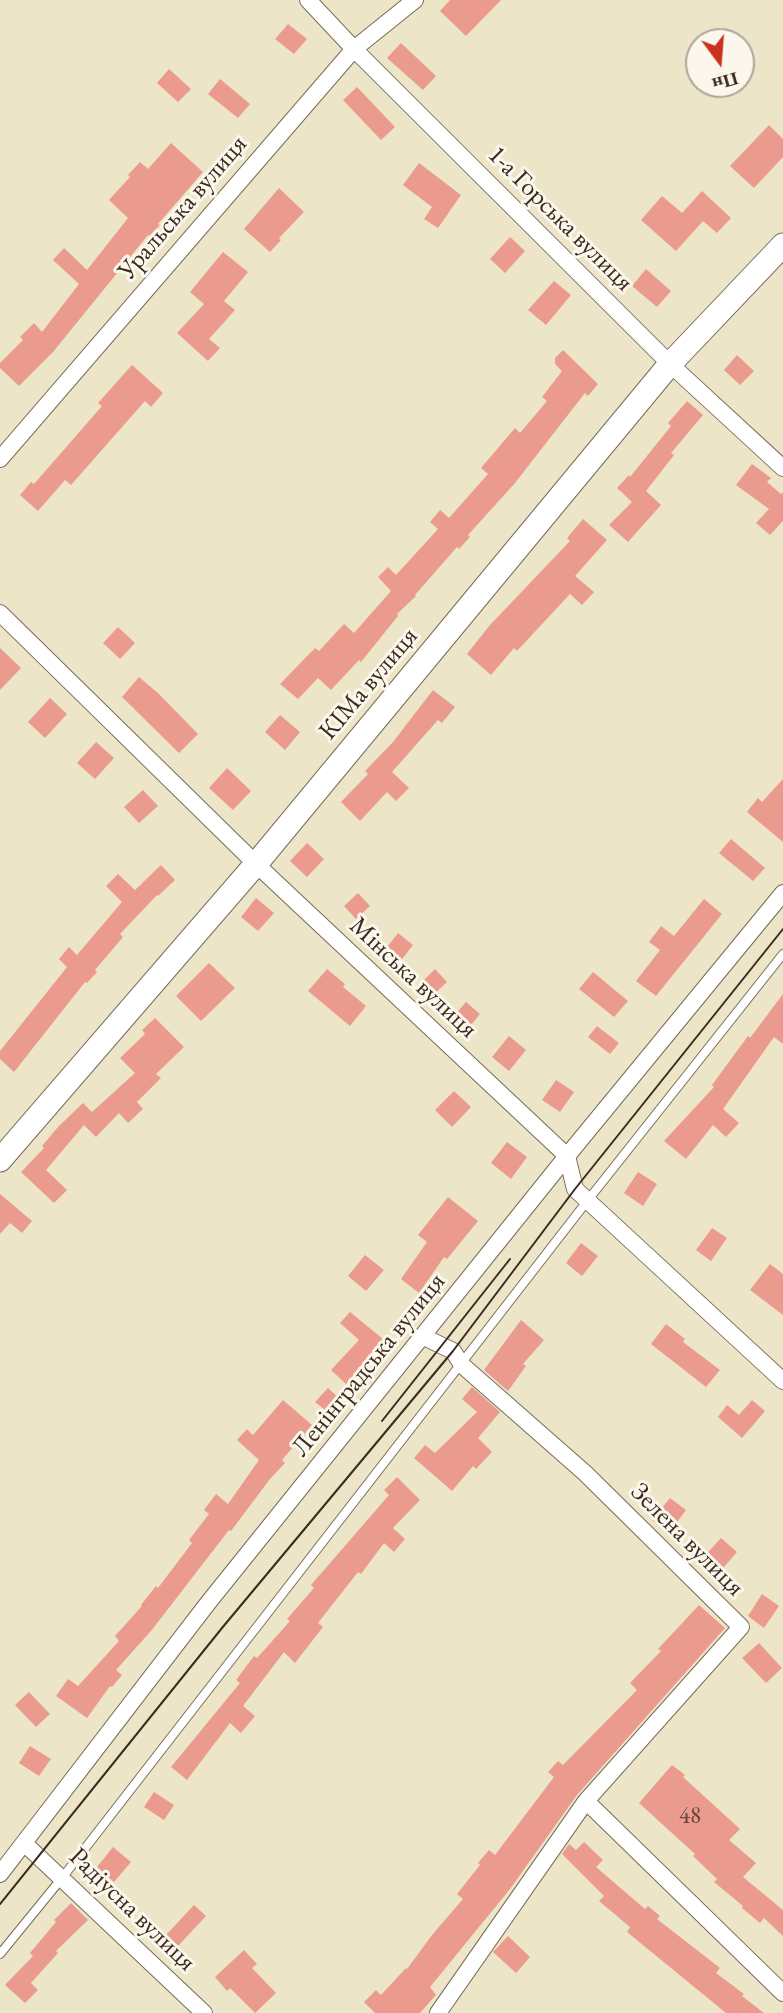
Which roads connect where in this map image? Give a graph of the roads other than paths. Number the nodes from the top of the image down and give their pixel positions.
1 (308, 0) edge
2 (415, 0) edge
3 (354, 49) junction
4 (783, 245) edge
5 (670, 364) junction
6 (0, 459) edge
7 (783, 468) edge
8 (0, 613) edge
9 (256, 864) junction
10 (783, 893) edge
11 (783, 954) edge
12 (567, 1156) junction
13 (0, 1160) edge
14 (588, 1200) junction
15 (424, 1337) junction
16 (462, 1365) junction
17 (783, 1381) edge
18 (586, 1801) junction
19 (24, 1843) junction
20 (0, 1874) edge
21 (62, 1878) junction
22 (0, 1954) edge
23 (783, 1993) edge
24 (204, 2013) edge
25 (438, 2013) edge

1 - 3 street, 1-а Горська вулиця
2 - 3 street, Уральська вулиця
3 - 5 street, 1-а Горська вулиця
3 - 6 street, Уральська вулиця
4 - 5 street, КІМа вулиця
5 - 7 street, 1-а Горська вулиця
5 - 9 street, КІМа вулиця
8 - 9 street, Мінська вулиця
9 - 12 street, Мінська вулиця
9 - 13 street, КІМа вулиця
10 - 12 street, Ленінградська вулиця
11 - 14 lane
12 - 14 street
12 - 15 street, Ленінградська вулиця
14 - 16 lane
14 - 17 street
15 - 16 street, Зелена вулиця
15 - 19 street, Ленінградська вулиця
16 - 18 street, Зелена вулиця
16 - 21 lane
18 - 23 street
18 - 25 street, Зелена вулиця
19 - 20 street, Ленінградська вулиця
19 - 21 street, Радіусна вулиця
21 - 22 lane
21 - 24 street, Радіусна вулиця

